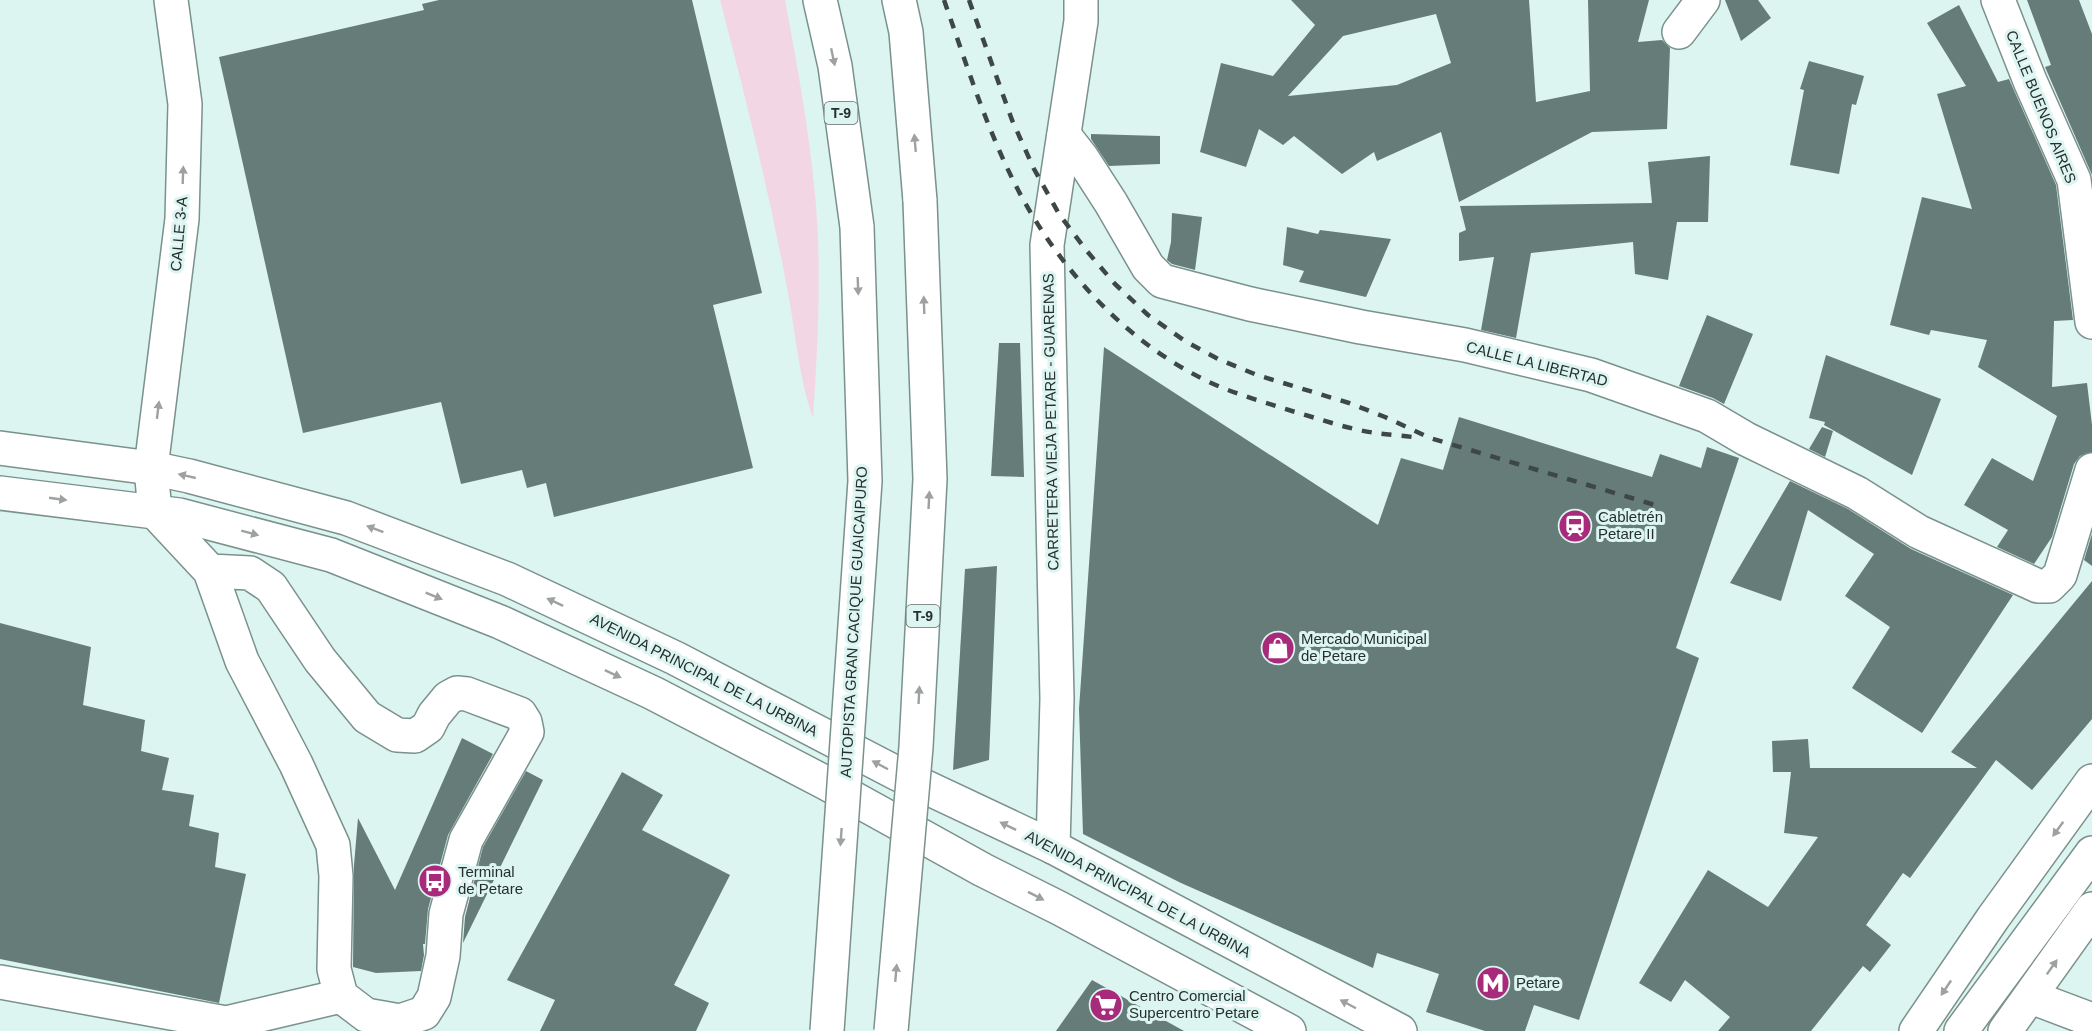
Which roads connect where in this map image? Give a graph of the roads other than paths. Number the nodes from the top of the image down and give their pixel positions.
1 (171, 0) edge
2 (820, 0) edge
3 (899, 0) edge
4 (1082, 0) edge
5 (1704, 0) edge
6 (1998, 0) edge
7 (1679, 32) dead end
8 (1064, 135) junction
9 (2092, 322) edge
10 (0, 448) edge
11 (151, 468) junction
12 (2092, 470) edge
13 (0, 493) edge
14 (155, 512) junction
15 (210, 571) junction
16 (2092, 781) edge
17 (1053, 847) junction
18 (2092, 853) edge
19 (2092, 909) edge
20 (0, 982) edge
21 (341, 996) junction
22 (2031, 997) junction
23 (2092, 1020) edge
24 (826, 1031) edge
25 (891, 1031) edge
26 (1289, 1031) edge
27 (1400, 1031) edge
28 (1916, 1031) edge
29 (1961, 1031) edge
30 (2005, 1031) edge

11 -> 1 main road, CALLE 3-A
2 -> 24 main road, AUTOPISTA GRAN CACIQUE GUAICAIPURO / T-9, bridge
25 -> 3 main road, T-9, bridge
4 - 8 main road, CARRETERA VIEJA PETARE - GUARENAS
5 - 7 main road
6 - 9 main road, CALLE BUENOS AIRES
8 - 12 main road, CALLE LA LIBERTAD
8 - 17 main road, CARRETERA VIEJA PETARE - GUARENAS
10 - 11 main road, AVENIDA PRINCIPAL DE LA URBINA
11 - 14 main road, CALLE 3-A
17 -> 11 main road, AVENIDA PRINCIPAL DE LA URBINA
13 -> 14 main road
14 - 15 main road
14 -> 26 main road
15 - 21 main road
15 - 21 main road
16 -> 28 main road
27 -> 17 main road, AVENIDA PRINCIPAL DE LA URBINA
18 - 29 main road
22 -> 19 main road
20 - 21 main road
22 - 23 main road
22 - 30 main road

